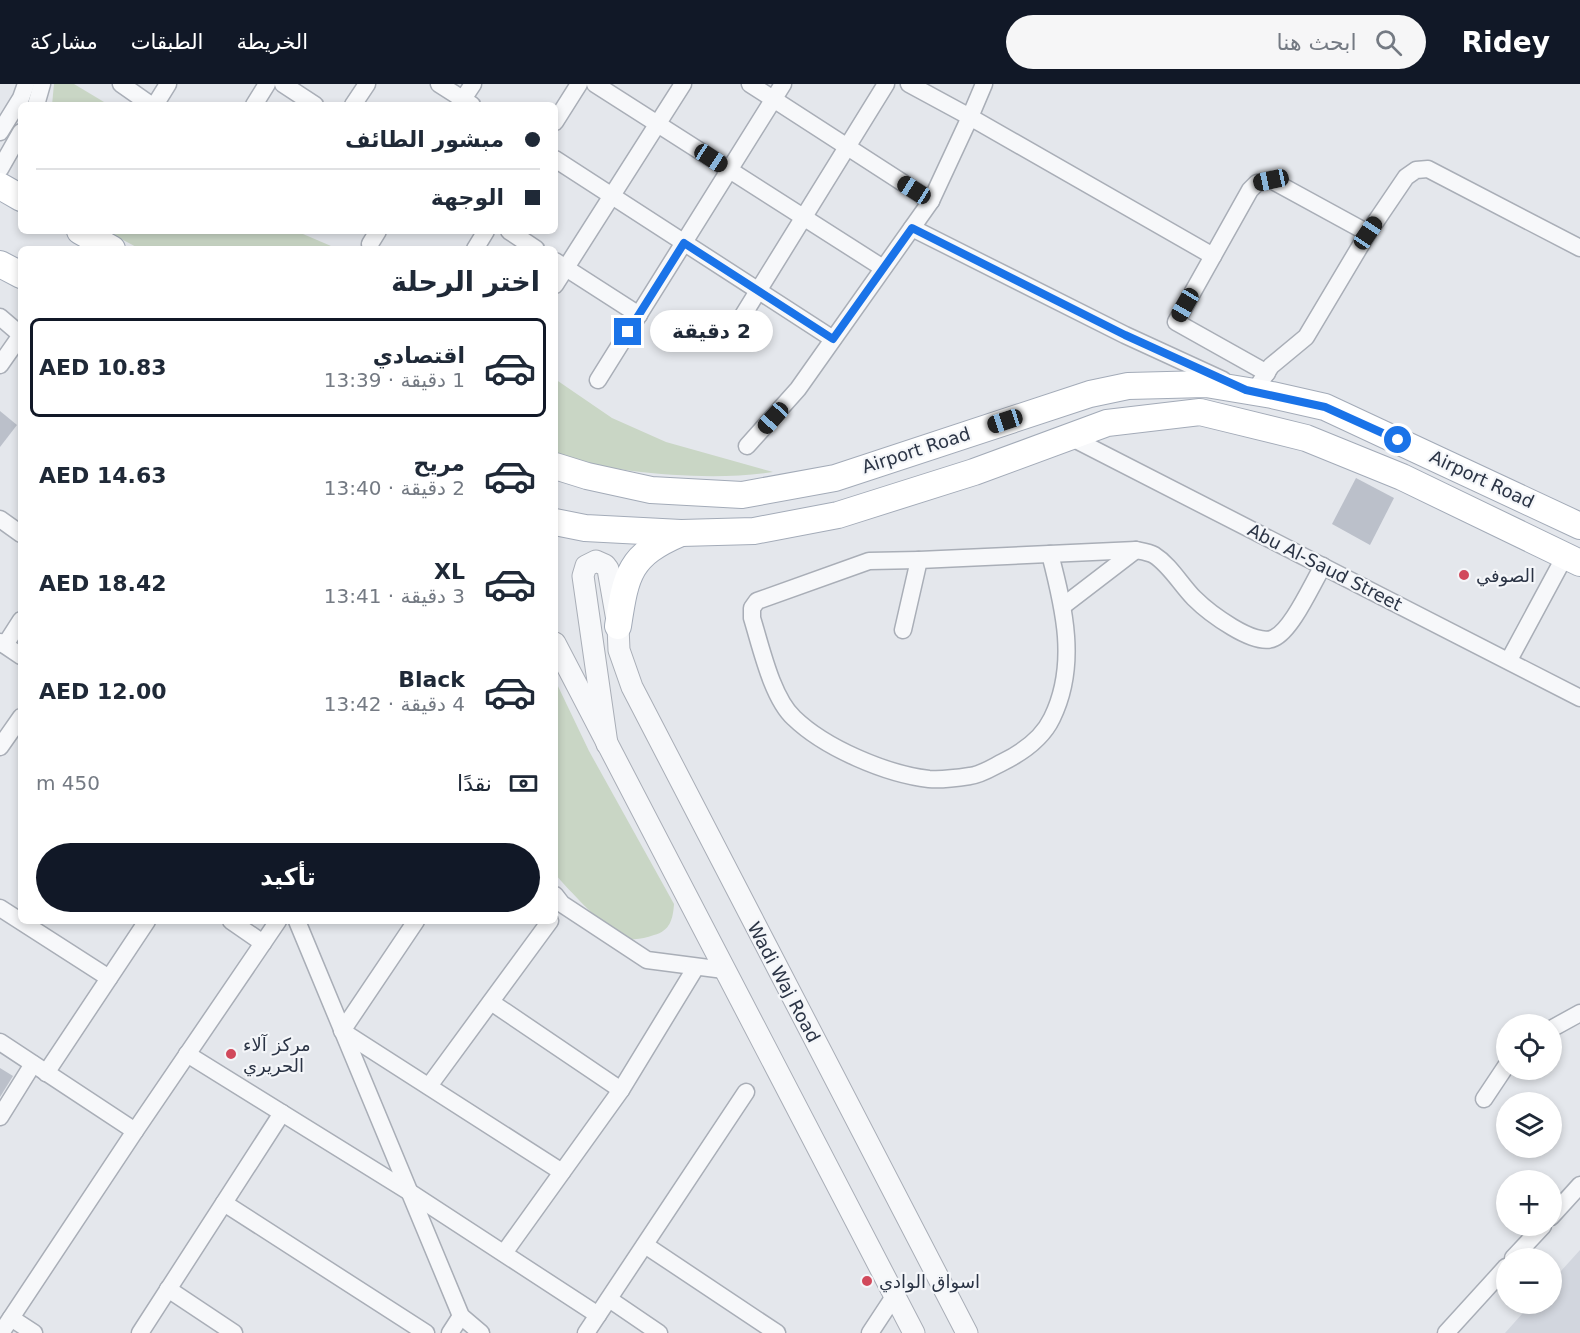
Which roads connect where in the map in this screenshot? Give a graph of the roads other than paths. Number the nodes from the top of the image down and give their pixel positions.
1 (26, 84) edge
2 (42, 84) edge
3 (120, 84) edge
4 (168, 84) edge
5 (267, 84) edge
6 (283, 84) edge
7 (367, 84) edge
8 (440, 84) edge
9 (473, 84) edge
10 (579, 84) edge
11 (595, 84) edge
12 (683, 84) edge
13 (750, 84) edge
14 (783, 84) edge
15 (886, 84) edge
16 (909, 84) edge
17 (984, 84) edge
18 (773, 99) junction
19 (19, 102) edge
20 (37, 102) edge
21 (148, 102) edge
22 (155, 102) edge
23 (256, 102) edge
24 (310, 102) edge
25 (355, 102) edge
26 (464, 102) edge
27 (465, 102) edge
28 (18, 103) edge
29 (558, 117) edge
30 (970, 117) junction
31 (658, 124) junction
32 (0, 132) edge
33 (18, 137) edge
34 (847, 147) junction
35 (558, 161) edge
36 (0, 169) edge
37 (729, 170) junction
38 (0, 186) edge
39 (18, 196) edge
40 (612, 196) junction
41 (931, 201) junction
42 (803, 217) junction
43 (912, 228) junction
44 (1368, 233) junction
45 (85, 234) edge
46 (514, 234) edge
47 (684, 243) junction
48 (107, 246) edge
49 (532, 246) edge
50 (1580, 248) edge
51 (1213, 256) junction
52 (0, 264) edge
53 (560, 265) edge
54 (883, 268) junction
55 (18, 273) edge
56 (758, 291) junction
57 (639, 315) junction
58 (0, 316) edge
59 (737, 325) dead end
60 (18, 332) edge
61 (18, 339) edge
62 (833, 339) junction
63 (0, 365) edge
64 (598, 380) dead end
65 (1256, 385) junction
66 (1070, 437) junction
67 (747, 446) dead end
68 (558, 467) edge
69 (0, 519) edge
70 (558, 523) edge
71 (1580, 525) edge
72 (18, 532) edge
73 (681, 532) junction
74 (1136, 550) junction
75 (1050, 554) junction
76 (1572, 559) edge
77 (919, 560) junction
78 (1323, 566) junction
79 (1063, 606) junction
80 (18, 624) edge
81 (618, 626) junction
82 (903, 630) dead end
83 (2, 644) edge
84 (558, 649) edge
85 (18, 654) edge
86 (1509, 660) junction
87 (1580, 698) edge
88 (18, 721) edge
89 (607, 744) junction
90 (0, 747) edge
91 (558, 905) edge
92 (0, 908) edge
93 (18, 914) edge
94 (32, 924) edge
95 (145, 924) edge
96 (235, 924) edge
97 (276, 924) edge
98 (298, 924) edge
99 (414, 924) edge
100 (548, 924) edge
101 (263, 943) junction
102 (696, 967) junction
103 (724, 970) junction
104 (109, 978) junction
105 (491, 1002) junction
106 (1580, 1013) edge
107 (1562, 1023) edge
108 (342, 1030) junction
109 (0, 1042) edge
110 (187, 1054) junction
111 (40, 1068) junction
112 (1497, 1080) edge
113 (429, 1086) junction
114 (621, 1090) junction
115 (746, 1092) dead end
116 (1484, 1099) dead end
117 (282, 1113) junction
118 (0, 1117) edge
119 (135, 1131) junction
120 (562, 1172) junction
121 (1580, 1185) edge
122 (411, 1193) junction
123 (224, 1203) junction
124 (1562, 1205) edge
125 (1534, 1236) edge
126 (645, 1245) junction
127 (1523, 1248) edge
128 (504, 1253) junction
129 (1496, 1278) edge
130 (168, 1289) junction
131 (895, 1295) junction
132 (609, 1299) junction
133 (598, 1315) junction
134 (461, 1316) junction
135 (11, 1318) junction
136 (1, 1333) edge
137 (34, 1333) edge
138 (140, 1333) edge
139 (234, 1333) edge
140 (426, 1333) edge
141 (450, 1333) edge
142 (481, 1333) edge
143 (586, 1333) edge
144 (660, 1333) edge
145 (777, 1333) edge
146 (870, 1333) edge
147 (914, 1333) edge
148 (967, 1333) edge
149 (1446, 1333) edge

1 - 19 street
2 - 20 street
3 - 21 street
4 - 22 street
5 - 23 street
6 - 24 street
7 - 25 street
8 - 26 street
9 - 27 street
10 - 29 street
11 - 31 street
12 - 31 street
13 - 18 street
14 - 18 street
15 - 34 street
16 - 30 street
17 - 30 street
18 - 34 street
18 - 37 street
28 - 32 street
30 - 41 street
30 - 51 street
31 - 37 street
31 - 40 street
33 - 36 street
34 - 41 street
34 - 42 street
35 - 40 street
37 - 42 street
37 - 47 street
38 - 39 main road
40 - 47 street
40 - 53 street
41 - 43 street
42 - 54 street
42 - 56 street
43 - 54 street
43 - 65 street
44 - 50 street
44 - 51 street
44 - 65 street
45 - 48 main road
46 - 49 street
47 - 56 street
47 - 57 street
51 - 65 street
52 - 55 main road
53 - 57 street
54 - 62 street
56 - 59 street
56 - 62 street
57 - 64 street
58 - 60 street
61 - 63 street
62 - 67 street
65 - 68 main road, Airport Road
65 - 71 main road, Airport Road
66 - 73 main road, Airport Road
66 - 76 main road, Airport Road
66 - 78 street, Abu Al-Saud Street
69 - 72 street
70 - 73 main road
73 - 81 main road
74 - 75 street
74 - 78 street
74 - 79 street
75 - 77 street
75 - 79 street
76 - 86 street
77 - 79 street
77 - 82 street
78 - 86 street, Abu Al-Saud Street
80 - 83 street
81 - 89 street, Wadi Waj Road
81 - 148 street, Wadi Waj Road
83 - 85 street
84 - 89 street
86 - 87 street, Abu Al-Saud Street
88 - 90 street
89 - 103 street
91 - 102 street
92 - 93 street
94 - 104 street
95 - 104 street
96 - 101 street
97 - 101 street
98 - 108 street
99 - 108 street
100 - 105 street
101 - 110 street
102 - 103 street
102 - 114 street
103 - 131 street
104 - 111 street
105 - 113 street
105 - 114 street
106 - 107 street
108 - 113 street
108 - 122 street
109 - 111 street
110 - 117 street
110 - 119 street
111 - 118 street
111 - 119 street
112 - 116 street
113 - 120 street
114 - 120 street
115 - 126 street
117 - 122 street
117 - 123 street
119 - 135 street
120 - 128 street
121 - 124 street
122 - 128 street
122 - 134 street
123 - 130 street
123 - 140 street
125 - 127 street
126 - 132 street
126 - 145 street
128 - 133 street
129 - 149 street
130 - 138 street
130 - 139 street
131 - 146 street
131 - 147 street
132 - 133 street
132 - 144 street
133 - 143 street
134 - 141 street
134 - 142 street
135 - 136 street
135 - 137 street

